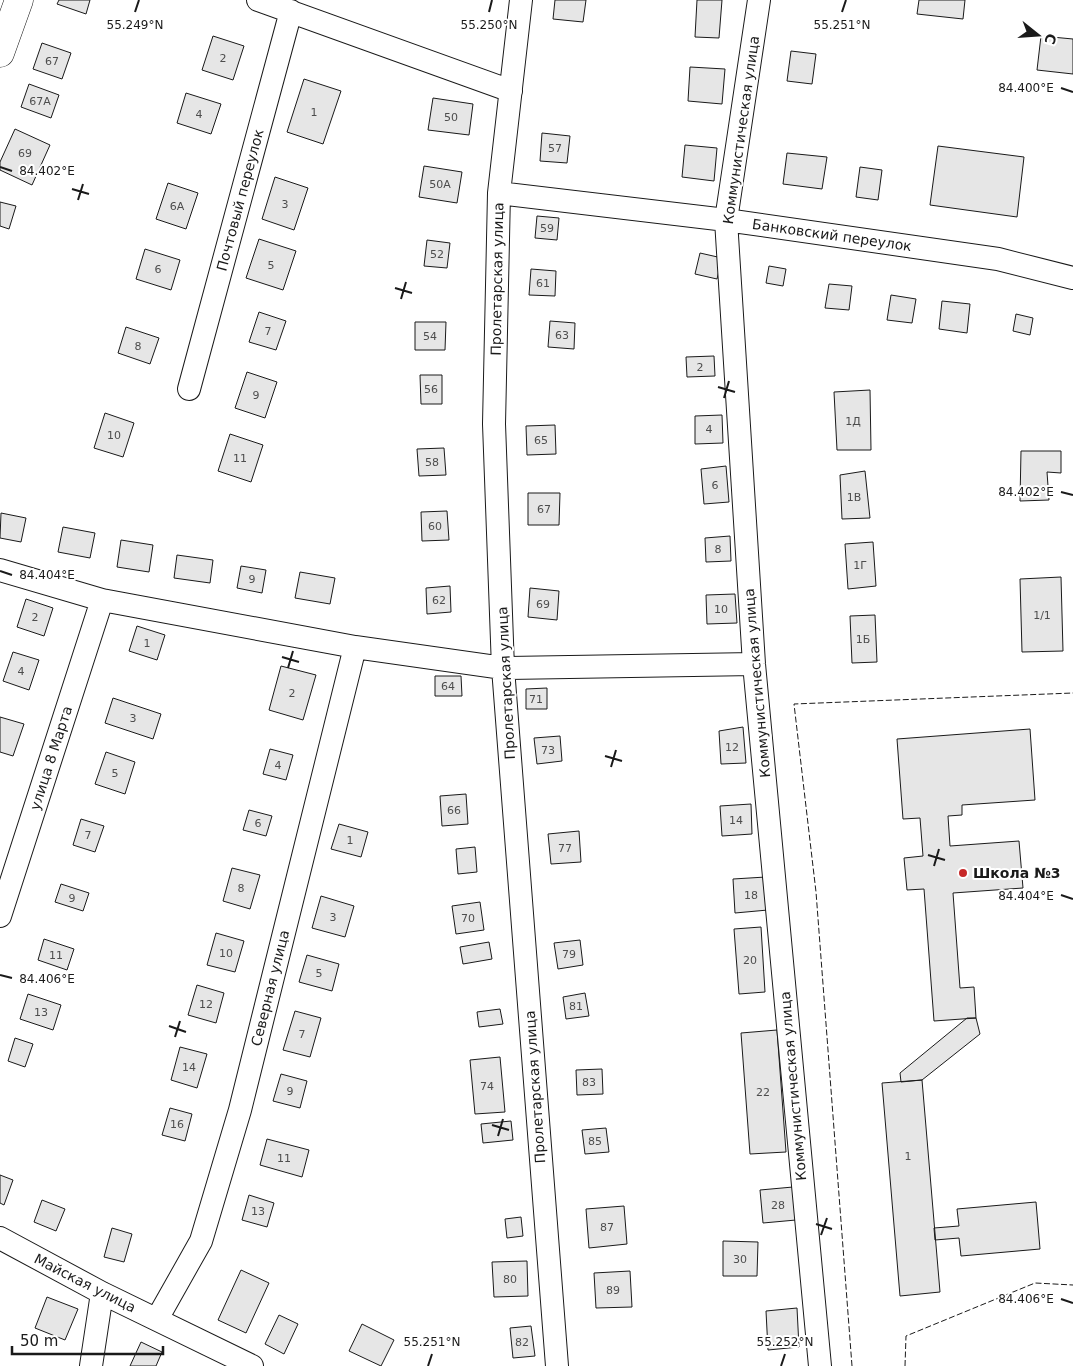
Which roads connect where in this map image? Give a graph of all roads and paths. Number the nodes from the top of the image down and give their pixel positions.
1 (19, 0) edge
2 (258, 0) edge
3 (521, 0) edge
4 (758, 0) edge
5 (291, 11) junction
6 (0, 53) edge
7 (510, 91) junction
8 (499, 193) junction
9 (726, 220) junction
10 (1073, 278) edge
11 (189, 389) dead end
12 (0, 570) edge
13 (102, 600) junction
14 (355, 647) junction
15 (754, 664) junction
16 (503, 668) junction
17 (0, 916) edge
18 (0, 1238) edge
19 (102, 1294) junction
20 (157, 1319) junction
21 (91, 1366) edge
22 (252, 1366) edge
23 (557, 1366) edge
24 (820, 1366) edge

1 - 6 main road
2 - 5 street
3 - 7 street, Пролетарская улица
4 - 9 street, Коммунистическая улица
5 - 7 street
5 - 11 street, Почтовый переулок
7 - 8 street, Пролетарская улица
8 - 9 street, Банковский переулок
8 - 16 street, Пролетарская улица
9 - 10 street, Банковский переулок
9 - 15 street, Коммунистическая улица
12 - 13 street
13 - 14 street
13 - 17 street, улица 8 Марта
14 - 16 street
14 - 20 street, Северная улица
15 - 16 street
15 - 24 street, Коммунистическая улица
16 - 23 street, Пролетарская улица
18 - 19 street, Майская улица
19 - 20 street, Майская улица
19 - 21 street
20 - 22 street, Майская улица

